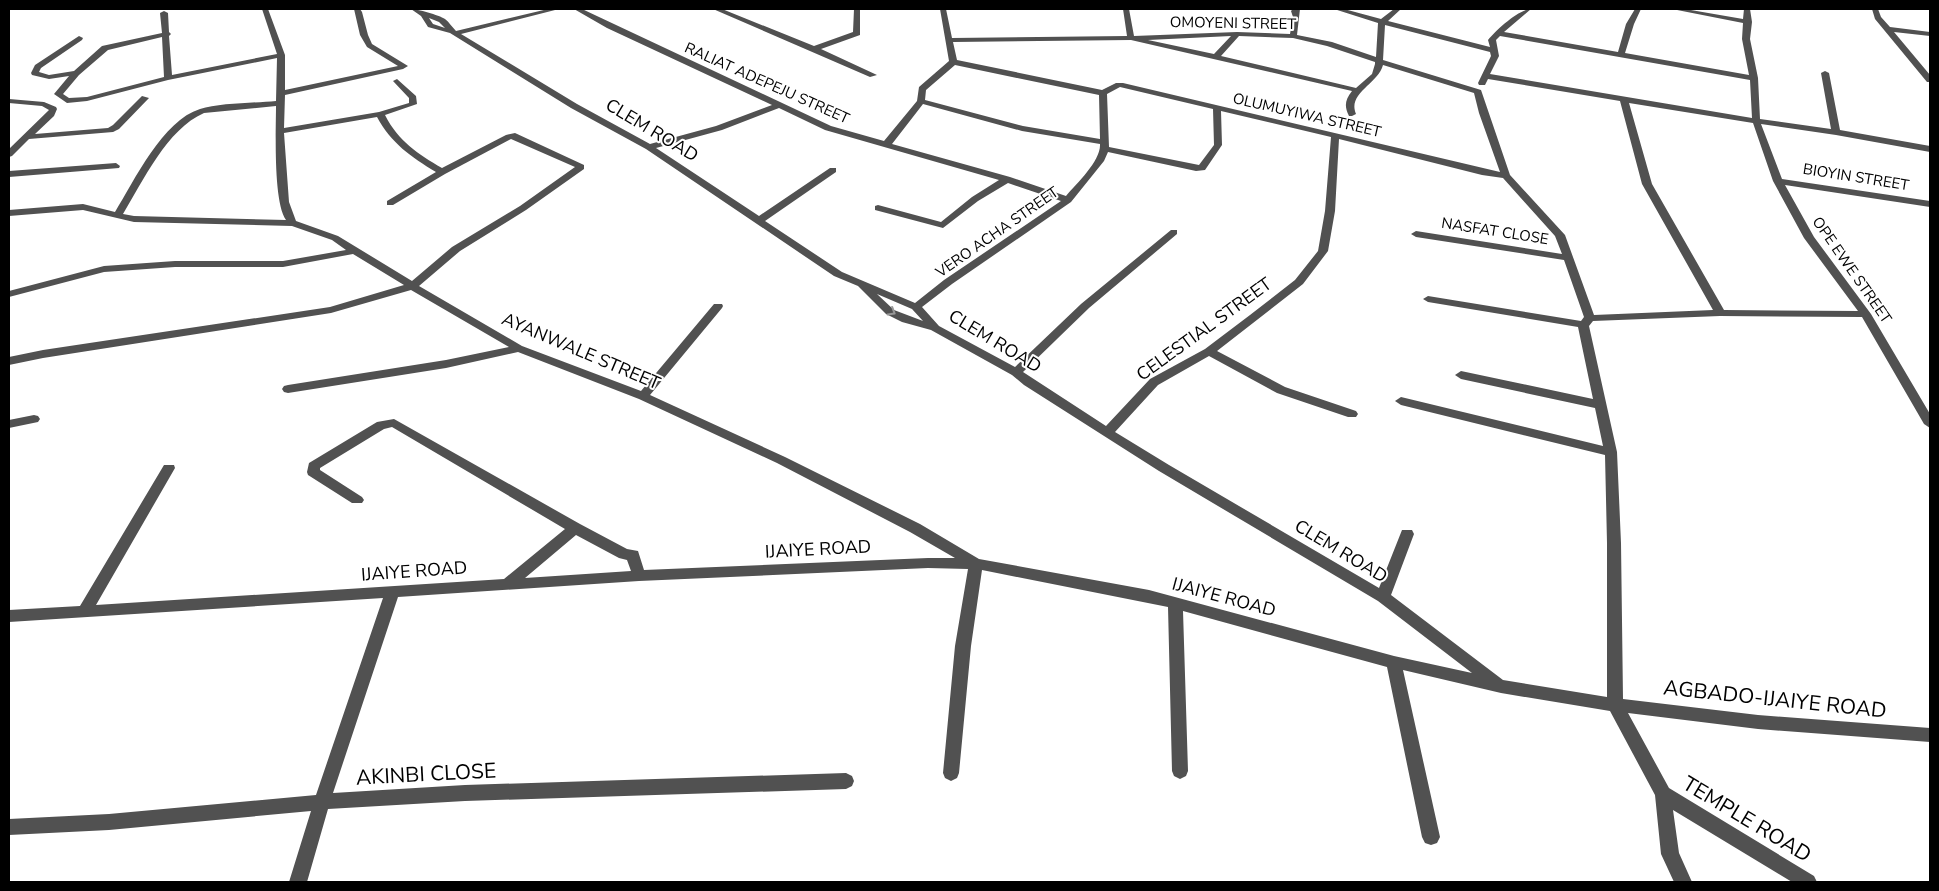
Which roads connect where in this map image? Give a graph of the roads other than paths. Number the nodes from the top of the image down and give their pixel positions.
1 (265, 9) edge
2 (357, 9) edge
3 (414, 9) edge
4 (556, 9) edge
5 (577, 9) edge
6 (716, 9) edge
7 (857, 9) edge
8 (943, 9) edge
9 (1126, 9) edge
10 (1296, 9) edge
11 (1337, 9) edge
12 (1398, 9) edge
13 (1528, 9) edge
14 (1638, 9) edge
15 (1675, 9) edge
16 (1747, 9) edge
17 (1875, 9) edge
18 (164, 13) dead end
19 (1382, 22) junction
20 (1748, 22) junction
21 (1890, 29) junction
22 (453, 32) junction
23 (1497, 32) junction
24 (166, 34) junction
25 (1237, 34) junction
26 (1930, 34) edge
27 (1293, 36) junction
28 (79, 38) dead end
29 (1131, 38) junction
30 (950, 40) junction
31 (814, 48) junction
32 (1493, 50) junction
33 (281, 55) junction
34 (1621, 55) junction
35 (1216, 57) junction
36 (953, 62) junction
37 (1380, 62) junction
38 (76, 73) junction
39 (1825, 73) dead end
40 (873, 75) dead end
41 (1485, 76) junction
42 (168, 78) junction
43 (1754, 78) junction
44 (397, 80) dead end
45 (1930, 80) edge
46 (1356, 90) junction
47 (1478, 92) junction
48 (1103, 93) junction
49 (145, 98) dead end
50 (281, 98) junction
51 (9, 101) edge
52 (922, 101) junction
53 (1624, 101) junction
54 (780, 105) junction
55 (1217, 107) junction
56 (380, 114) junction
57 (1352, 114) dead end
58 (1756, 120) junction
59 (281, 131) junction
60 (1836, 132) junction
61 (1336, 135) junction
62 (28, 137) junction
63 (886, 145) junction
64 (1105, 145) junction
65 (649, 147) junction
66 (1930, 149) edge
67 (9, 154) edge
68 (116, 166) dead end
69 (833, 170) dead end
70 (442, 172) junction
71 (9, 174) edge
72 (1506, 176) junction
73 (1007, 179) junction
74 (1778, 181) junction
75 (1068, 200) junction
76 (390, 203) dead end
77 (1930, 204) edge
78 (878, 208) dead end
79 (9, 212) edge
80 (117, 216) junction
81 (760, 220) junction
82 (293, 223) junction
83 (1174, 232) dead end
84 (1416, 234) dead end
85 (356, 251) junction
86 (1569, 258) junction
87 (858, 282) junction
88 (413, 286) junction
89 (9, 294) edge
90 (1428, 299) dead end
91 (718, 306) dead end
92 (916, 307) junction
93 (1720, 313) junction
94 (1866, 314) junction
95 (1586, 321) junction
96 (935, 328) junction
97 (518, 348) junction
98 (1210, 351) junction
99 (9, 361) edge
100 (1016, 372) junction
101 (1461, 375) dead end
102 (288, 389) dead end
103 (643, 396) junction
104 (1401, 401) dead end
105 (1601, 405) junction
106 (1352, 414) dead end
107 (34, 419) dead end
108 (9, 424) edge
109 (1930, 424) edge
110 (1107, 433) junction
111 (1611, 452) junction
112 (169, 468) dead end
113 (356, 500) dead end
114 (575, 528) junction
115 (1407, 534) dead end
116 (976, 564) junction
117 (639, 576) junction
118 (508, 584) junction
119 (394, 591) junction
120 (1383, 597) junction
121 (1174, 603) junction
122 (84, 612) junction
123 (9, 616) edge
124 (1394, 662) junction
125 (1501, 686) junction
126 (1615, 704) junction
127 (1930, 735) edge
128 (1180, 772) dead end
129 (951, 773) dead end
130 (846, 781) dead end
131 (1663, 794) junction
132 (322, 802) junction
133 (9, 827) edge
134 (1431, 837) dead end
135 (298, 882) edge
136 (1683, 882) edge
137 (1808, 882) edge

1 - 33 street
2 - 50 street
3 - 22 street, CLEM ROAD
4 - 22 street
5 - 54 street, RALIAT ADEPEJU STREET
6 - 31 street
7 - 31 street
8 - 30 street
9 - 29 street
10 - 27 street
11 - 19 street
12 - 19 street
13 - 23 street
14 - 34 street
15 - 20 street
16 - 20 street, OPE EWE STREET
17 - 21 street
18 - 24 street
19 - 32 street
19 - 37 street
20 - 43 street, OPE EWE STREET
21 - 26 street
21 - 45 street
22 - 65 street, CLEM ROAD
23 - 32 street
23 - 34 street
24 - 38 street
24 - 42 street
25 - 27 street, OMOYENI STREET
25 - 29 street, OMOYENI STREET
25 - 35 street
27 - 37 street, OMOYENI STREET
28 - 38 street
29 - 30 street, OMOYENI STREET
29 - 35 street
30 - 36 street
31 - 40 street
32 - 41 street
33 - 42 street
33 - 50 street
34 - 43 street
35 - 46 street
36 - 48 street
36 - 52 street
37 - 46 street
37 - 47 street, OMOYENI STREET
38 - 42 street
39 - 60 street
41 - 47 street
41 - 53 street
43 - 58 street, OPE EWE STREET
44 - 56 street
46 - 57 street
47 - 72 street
48 - 55 street, OLUMUYIWA STREET
48 - 64 street
49 - 62 street
50 - 59 street
50 - 80 street
51 - 62 street
52 - 63 street
52 - 64 street
53 - 58 street
53 - 93 street
54 - 63 street, RALIAT ADEPEJU STREET
54 - 65 street
55 - 61 street, OLUMUYIWA STREET
55 - 64 street
56 - 59 street
56 - 70 street
58 - 60 street
58 - 74 street, OPE EWE STREET
59 - 82 street
60 - 66 street
61 - 72 street, OLUMUYIWA STREET
61 - 98 street, CELESTIAL STREET
62 - 67 street
63 - 73 street, RALIAT ADEPEJU STREET
64 - 75 street, VERO ACHA STREET
65 - 81 street, CLEM ROAD
68 - 71 street
69 - 81 street
70 - 76 street
70 - 88 street
72 - 86 street
73 - 75 street, RALIAT ADEPEJU STREET
73 - 78 street
74 - 77 street, BIOYIN STREET
74 - 94 street, OPE EWE STREET
75 - 92 street, VERO ACHA STREET
79 - 80 street, AYANWALE STREET
80 - 82 street, AYANWALE STREET
81 - 87 street, CLEM ROAD
82 - 85 street, AYANWALE STREET
83 - 100 street
84 - 86 street, NASFAT CLOSE
85 - 88 street, AYANWALE STREET
85 - 89 street
86 - 95 street
87 - 92 street, CLEM ROAD
87 -> 96 street
88 - 97 street, AYANWALE STREET
88 - 99 street
90 - 95 street
91 - 103 street
92 - 96 street, CLEM ROAD
93 - 94 street
93 - 95 street
94 - 109 street, OPE EWE STREET
95 - 105 street
96 - 100 street, CLEM ROAD
97 - 102 street
97 - 103 street, AYANWALE STREET
98 - 106 street
98 - 110 street, CELESTIAL STREET
100 - 110 street, CLEM ROAD
101 - 105 street
103 - 116 street, AYANWALE STREET
104 - 111 street
105 - 111 street
107 - 108 street
110 - 120 street, CLEM ROAD
111 - 126 street
112 - 122 street
113 - 114 street
114 - 117 street
114 - 118 street
115 - 120 street
116 - 117 street, IJAIYE ROAD
116 - 121 street, IJAIYE ROAD
116 - 129 street
117 - 118 street, IJAIYE ROAD
118 - 119 street, IJAIYE ROAD
119 - 122 street, IJAIYE ROAD
119 - 132 street
120 - 125 street, CLEM ROAD
121 - 124 street, IJAIYE ROAD
121 - 128 street
122 - 123 street, IJAIYE ROAD
124 - 125 street, IJAIYE ROAD
124 - 134 street
125 - 126 street, IJAIYE ROAD
126 - 127 street, AGBADO-IJAIYE ROAD
126 - 131 street
130 - 132 street, AKINBI CLOSE
131 - 136 street
131 - 137 street, TEMPLE ROAD
132 - 133 street, AKINBI CLOSE
132 - 135 street

